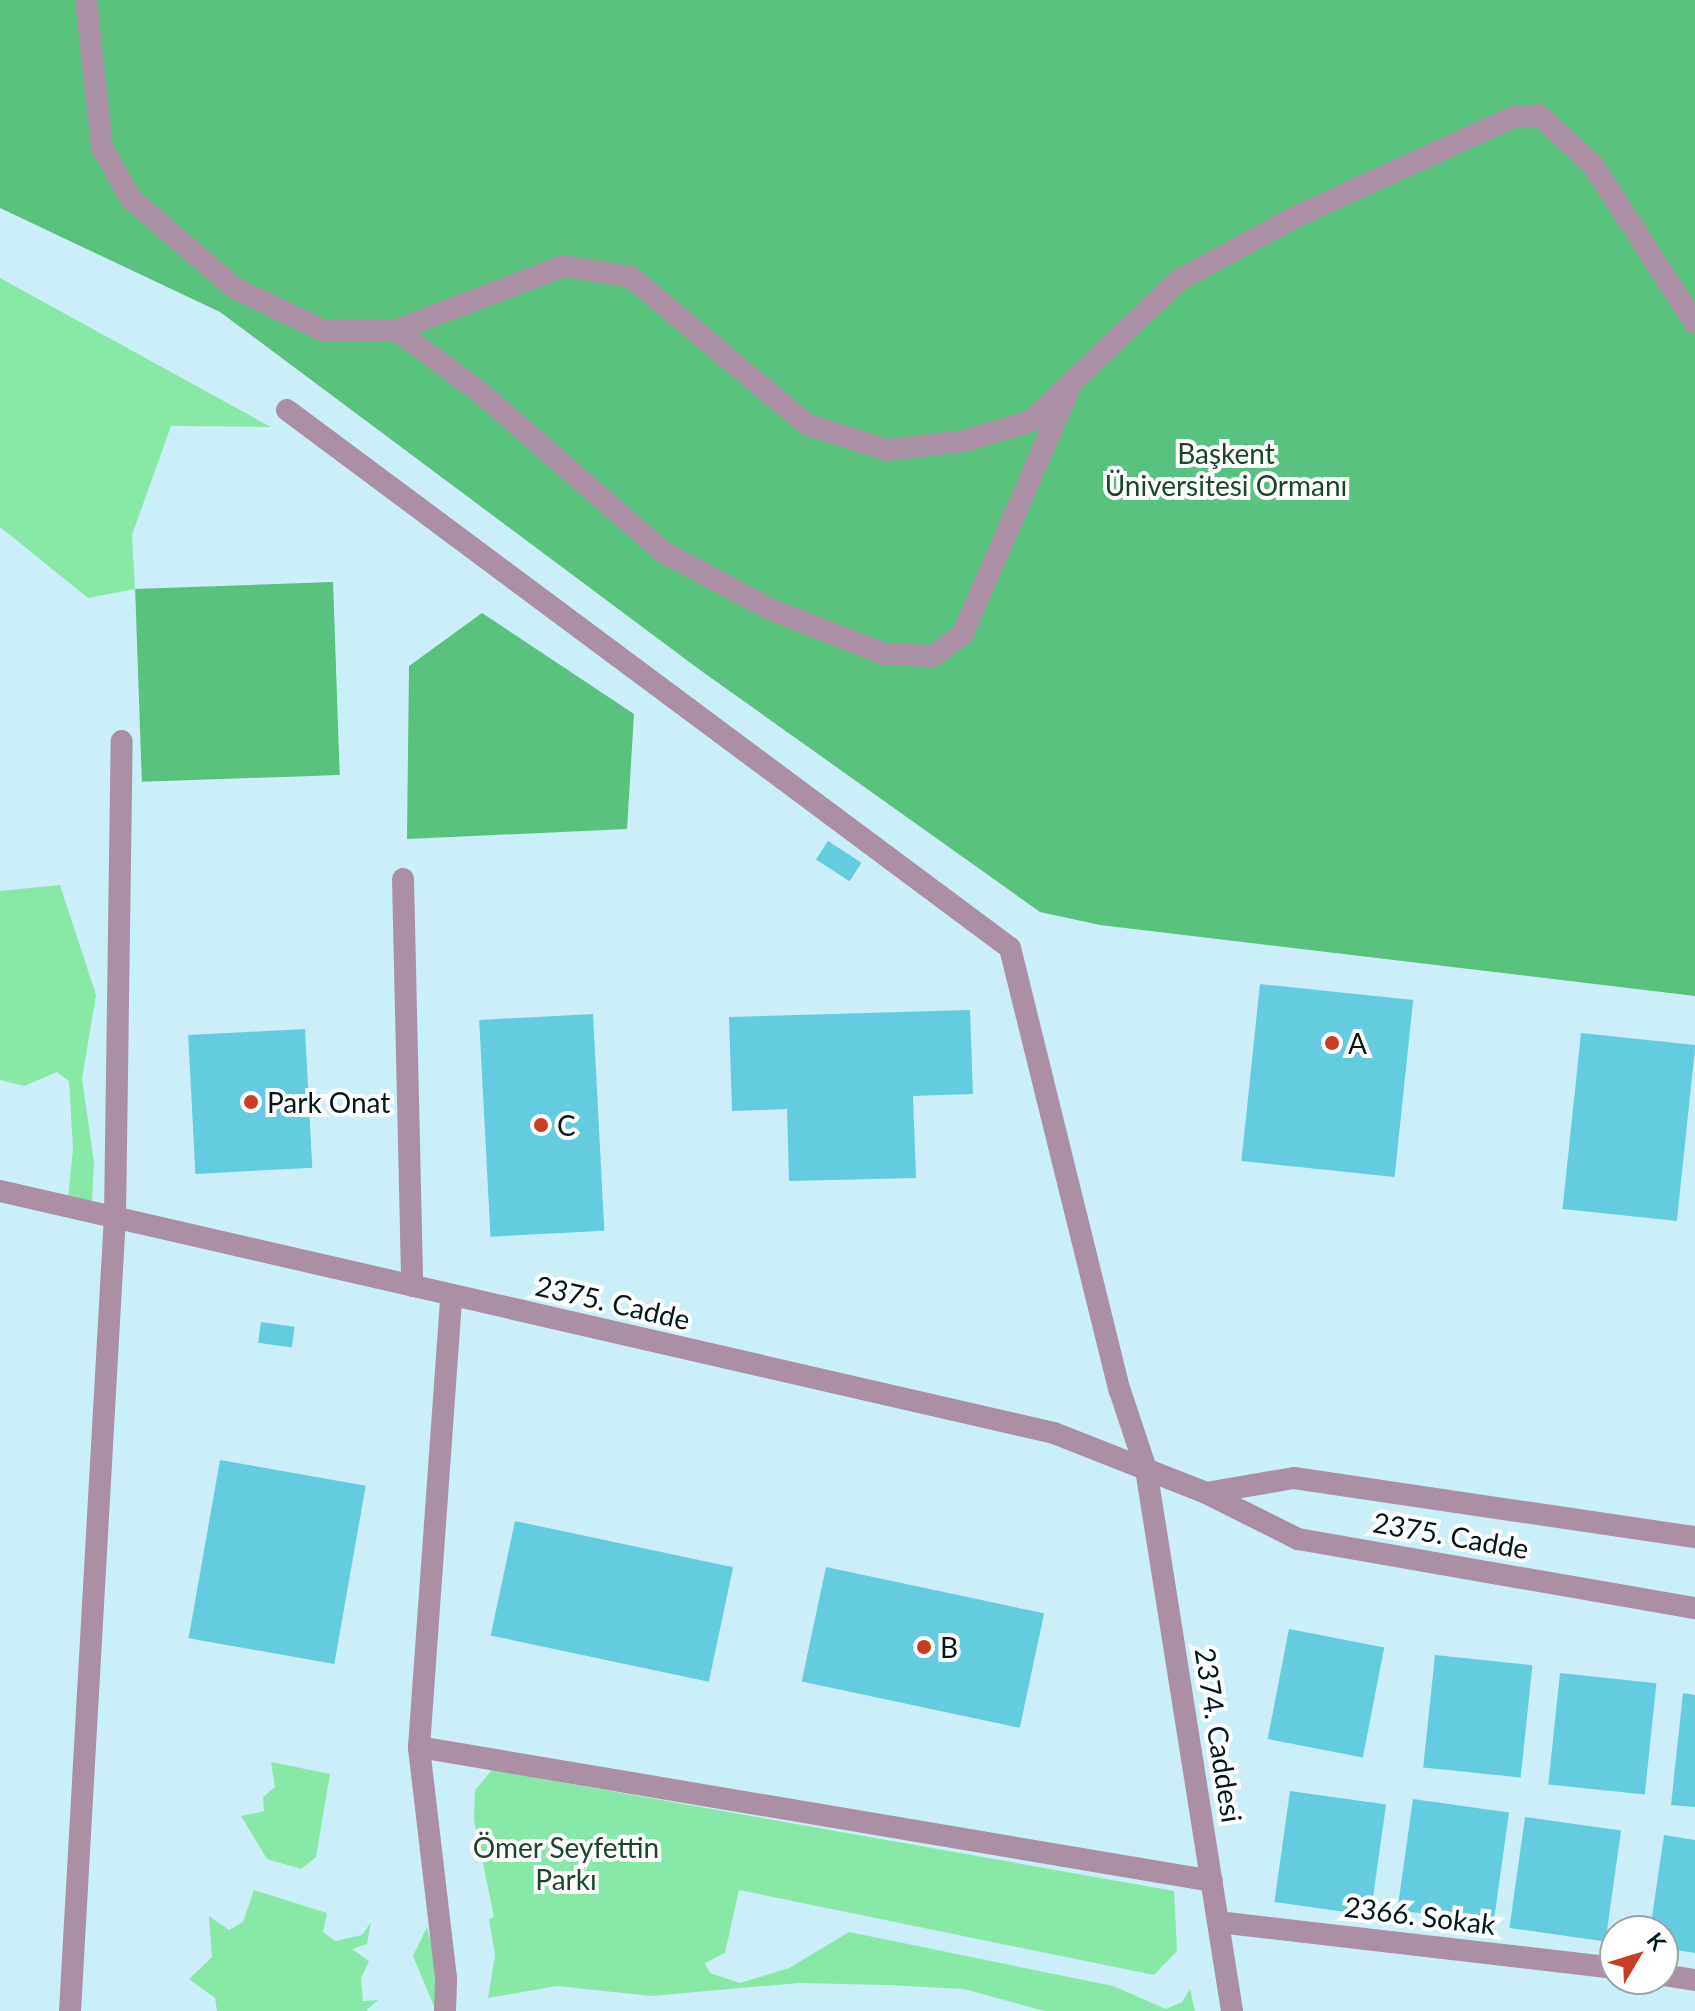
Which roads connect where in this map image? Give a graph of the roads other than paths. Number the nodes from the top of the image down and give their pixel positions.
1 (86, 0) edge
2 (1695, 323) edge
3 (396, 330) junction
4 (1070, 386) junction
5 (287, 410) dead end
6 (122, 741) dead end
7 (403, 879) dead end
8 (0, 1191) edge
9 (115, 1217) junction
10 (412, 1286) junction
11 (451, 1296) junction
12 (1146, 1469) junction
13 (1206, 1493) junction
14 (1695, 1537) edge
15 (1695, 1608) edge
16 (419, 1747) junction
17 (1212, 1881) junction
18 (1218, 1922) junction
19 (1599, 1966) edge
20 (70, 2011) edge
21 (445, 2011) edge
22 (1232, 2011) edge

1 - 3 street
2 - 4 street
3 - 4 street
3 - 4 street
5 - 12 street, 2374. Caddesi
6 - 9 street
7 - 10 street
8 - 9 street, 2375. Cadde
9 - 10 street, 2375. Cadde
9 - 20 street
10 - 11 street, 2375. Cadde
11 - 12 street, 2375. Cadde
11 - 16 street
12 - 13 street, 2375. Cadde
12 - 17 street, 2374. Caddesi
13 - 14 street, 2375. Cadde
13 - 15 street, 2375. Cadde
16 - 17 street
16 - 21 street
17 - 18 street, 2374. Caddesi
18 - 19 street, 2366. Sokak
18 - 22 street, 2374. Caddesi

